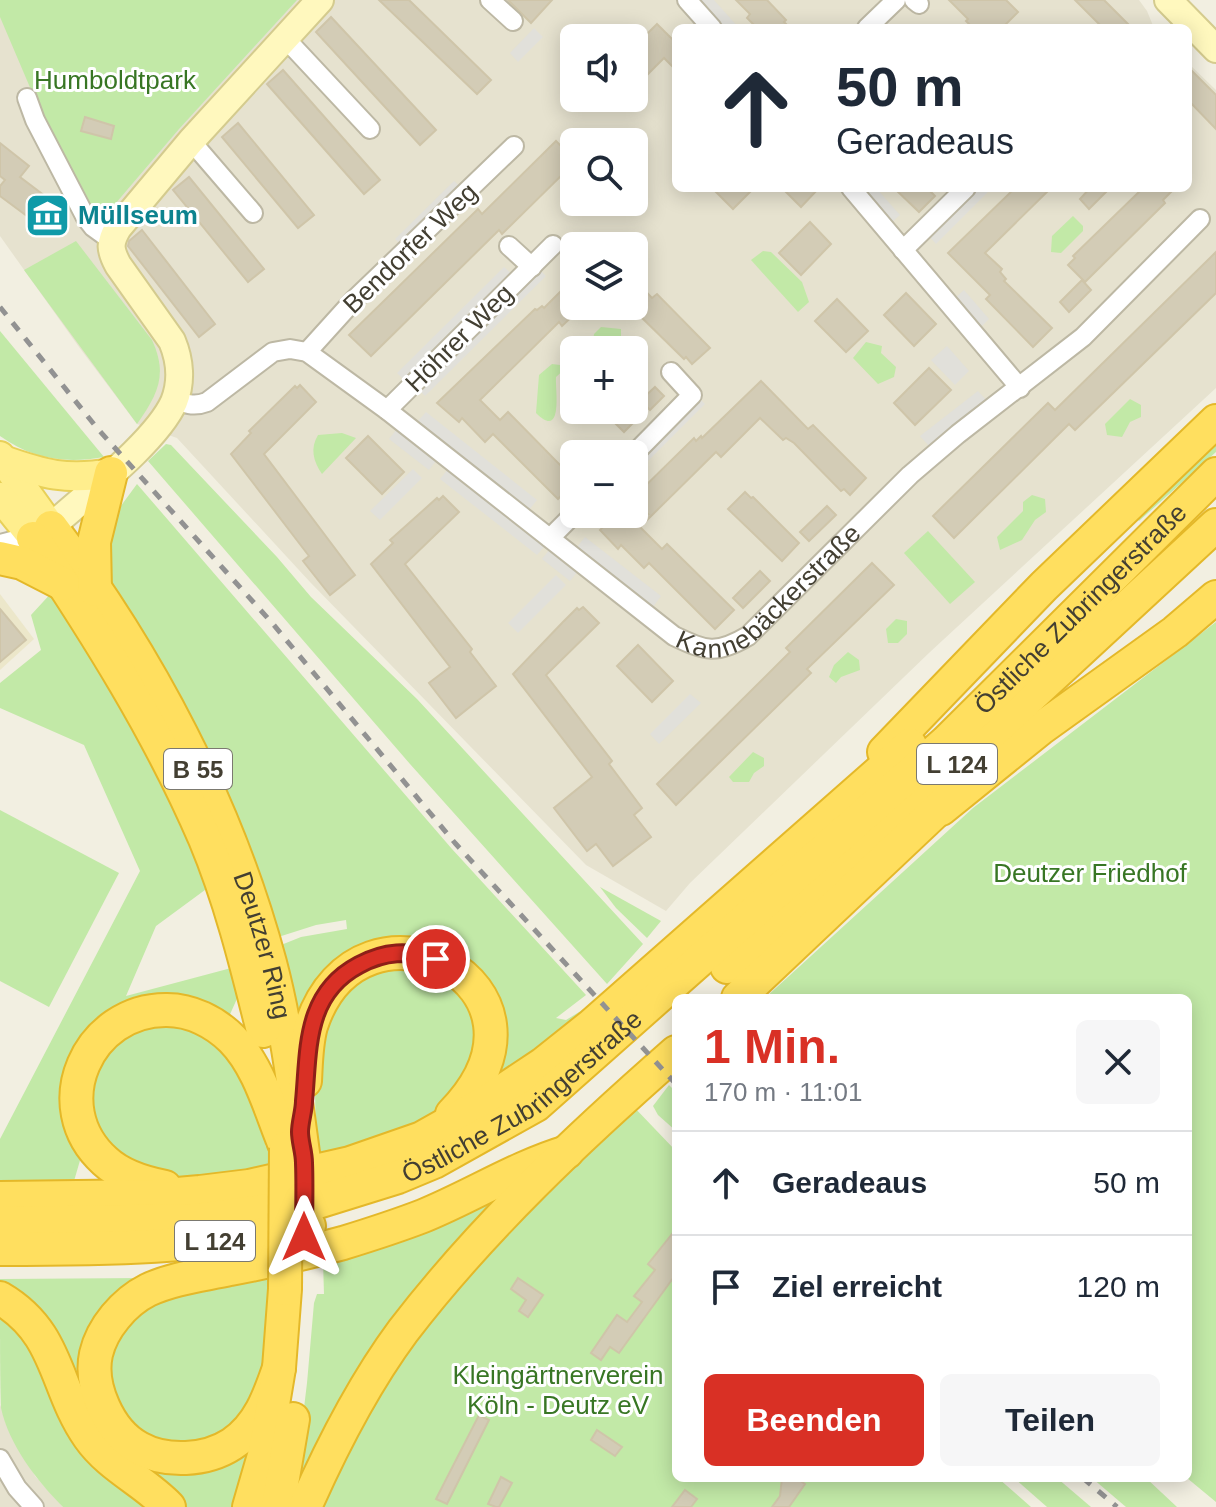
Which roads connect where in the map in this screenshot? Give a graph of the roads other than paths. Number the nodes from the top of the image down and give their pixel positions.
1 (320, 0) edge
2 (490, 0) edge
3 (687, 0) edge
4 (896, 0) edge
5 (1168, 0) edge
6 (513, 21) dead end
7 (708, 24) edge
8 (871, 24) edge
9 (1190, 24) edge
10 (1192, 26) edge
11 (284, 37) junction
12 (1216, 49) edge
13 (27, 98) dead end
14 (370, 129) dead end
15 (191, 141) junction
16 (514, 146) dead end
17 (854, 192) edge
18 (962, 192) edge
19 (253, 213) dead end
20 (1200, 219) dead end
21 (111, 240) junction
22 (553, 245) dead end
23 (509, 246) dead end
24 (903, 250) junction
25 (532, 267) junction
26 (307, 352) junction
27 (671, 372) dead end
28 (1020, 388) junction
29 (175, 400) junction
30 (387, 410) junction
31 (1216, 421) edge
32 (648, 440) edge
33 (1, 458) edge
34 (111, 473) junction
35 (1216, 474) edge
36 (0, 497) edge
37 (1189, 499) junction
38 (1216, 525) edge
39 (560, 528) edge
40 (42, 532) junction
41 (550, 538) junction
42 (1216, 540) edge
43 (0, 544) edge
44 (0, 558) edge
45 (80, 587) junction
46 (1216, 597) edge
47 (926, 821) junction
48 (803, 838) junction
49 (697, 994) edge
50 (742, 994) edge
51 (672, 1015) edge
52 (672, 1056) edge
53 (422, 1138) junction
54 (296, 1142) junction
55 (567, 1152) junction
56 (200, 1192) junction
57 (0, 1198) edge
58 (0, 1223) edge
59 (0, 1249) edge
60 (0, 1266) edge
61 (287, 1279) junction
62 (0, 1298) edge
63 (279, 1368) junction
64 (0, 1459) edge
65 (34, 1507) edge
66 (169, 1507) edge
67 (249, 1507) edge
68 (278, 1507) edge
69 (305, 1507) edge

1 - 11 street
2 - 6 street
3 - 7 street
4 - 8 street
5 - 9 street
10 - 12 street
11 - 14 street
11 - 15 street
13 - 21 street
15 - 19 street
15 - 21 street
16 - 26 street, Bendorfer Weg
17 - 24 street
18 - 24 street
20 - 28 street, Kannebäckerstraße
21 - 29 street
22 - 25 street, Höhrer Weg
23 - 25 street, Höhrer Weg
24 - 28 street
25 - 30 street, Höhrer Weg
26 - 29 street
26 - 30 street, Kannebäckerstraße
27 - 32 street
28 - 41 street, Kannebäckerstraße
29 - 34 street
30 - 41 street, Kannebäckerstraße
31 - 48 highway
33 - 34 main road
33 - 40 main road, Deutzer Ring / B 55
34 - 40 street
34 - 45 highway
35 - 37 highway, Östliche Zubringerstraße / L 124
36 - 40 main road, Deutzer Ring / B 55
37 - 48 highway, L 124
37 - 58 highway, Östliche Zubringerstraße / L 124
38 - 49 highway, Östliche Zubringerstraße / L 124
39 - 41 street
40 - 43 street
40 - 45 highway, Deutzer Ring / B 55
42 - 47 highway
44 - 45 highway
45 - 54 highway, Deutzer Ring / B 55
46 - 47 highway
47 - 50 highway
48 - 53 highway
51 - 59 highway, Östliche Zubringerstraße / L 124
52 - 55 highway
53 - 54 highway
53 - 56 highway
54 - 56 highway
54 - 61 highway, Deutzer Ring / B 55
55 - 61 highway, L 124
55 - 69 highway
56 - 57 highway, L 124
60 - 61 highway, L 124
61 - 63 highway, Deutzer Ring / B 55
61 - 63 highway
61 - 68 highway, Deutzer Ring / B 55
62 - 66 highway
63 - 67 highway, Deutzer Ring / B 55
64 - 65 street

